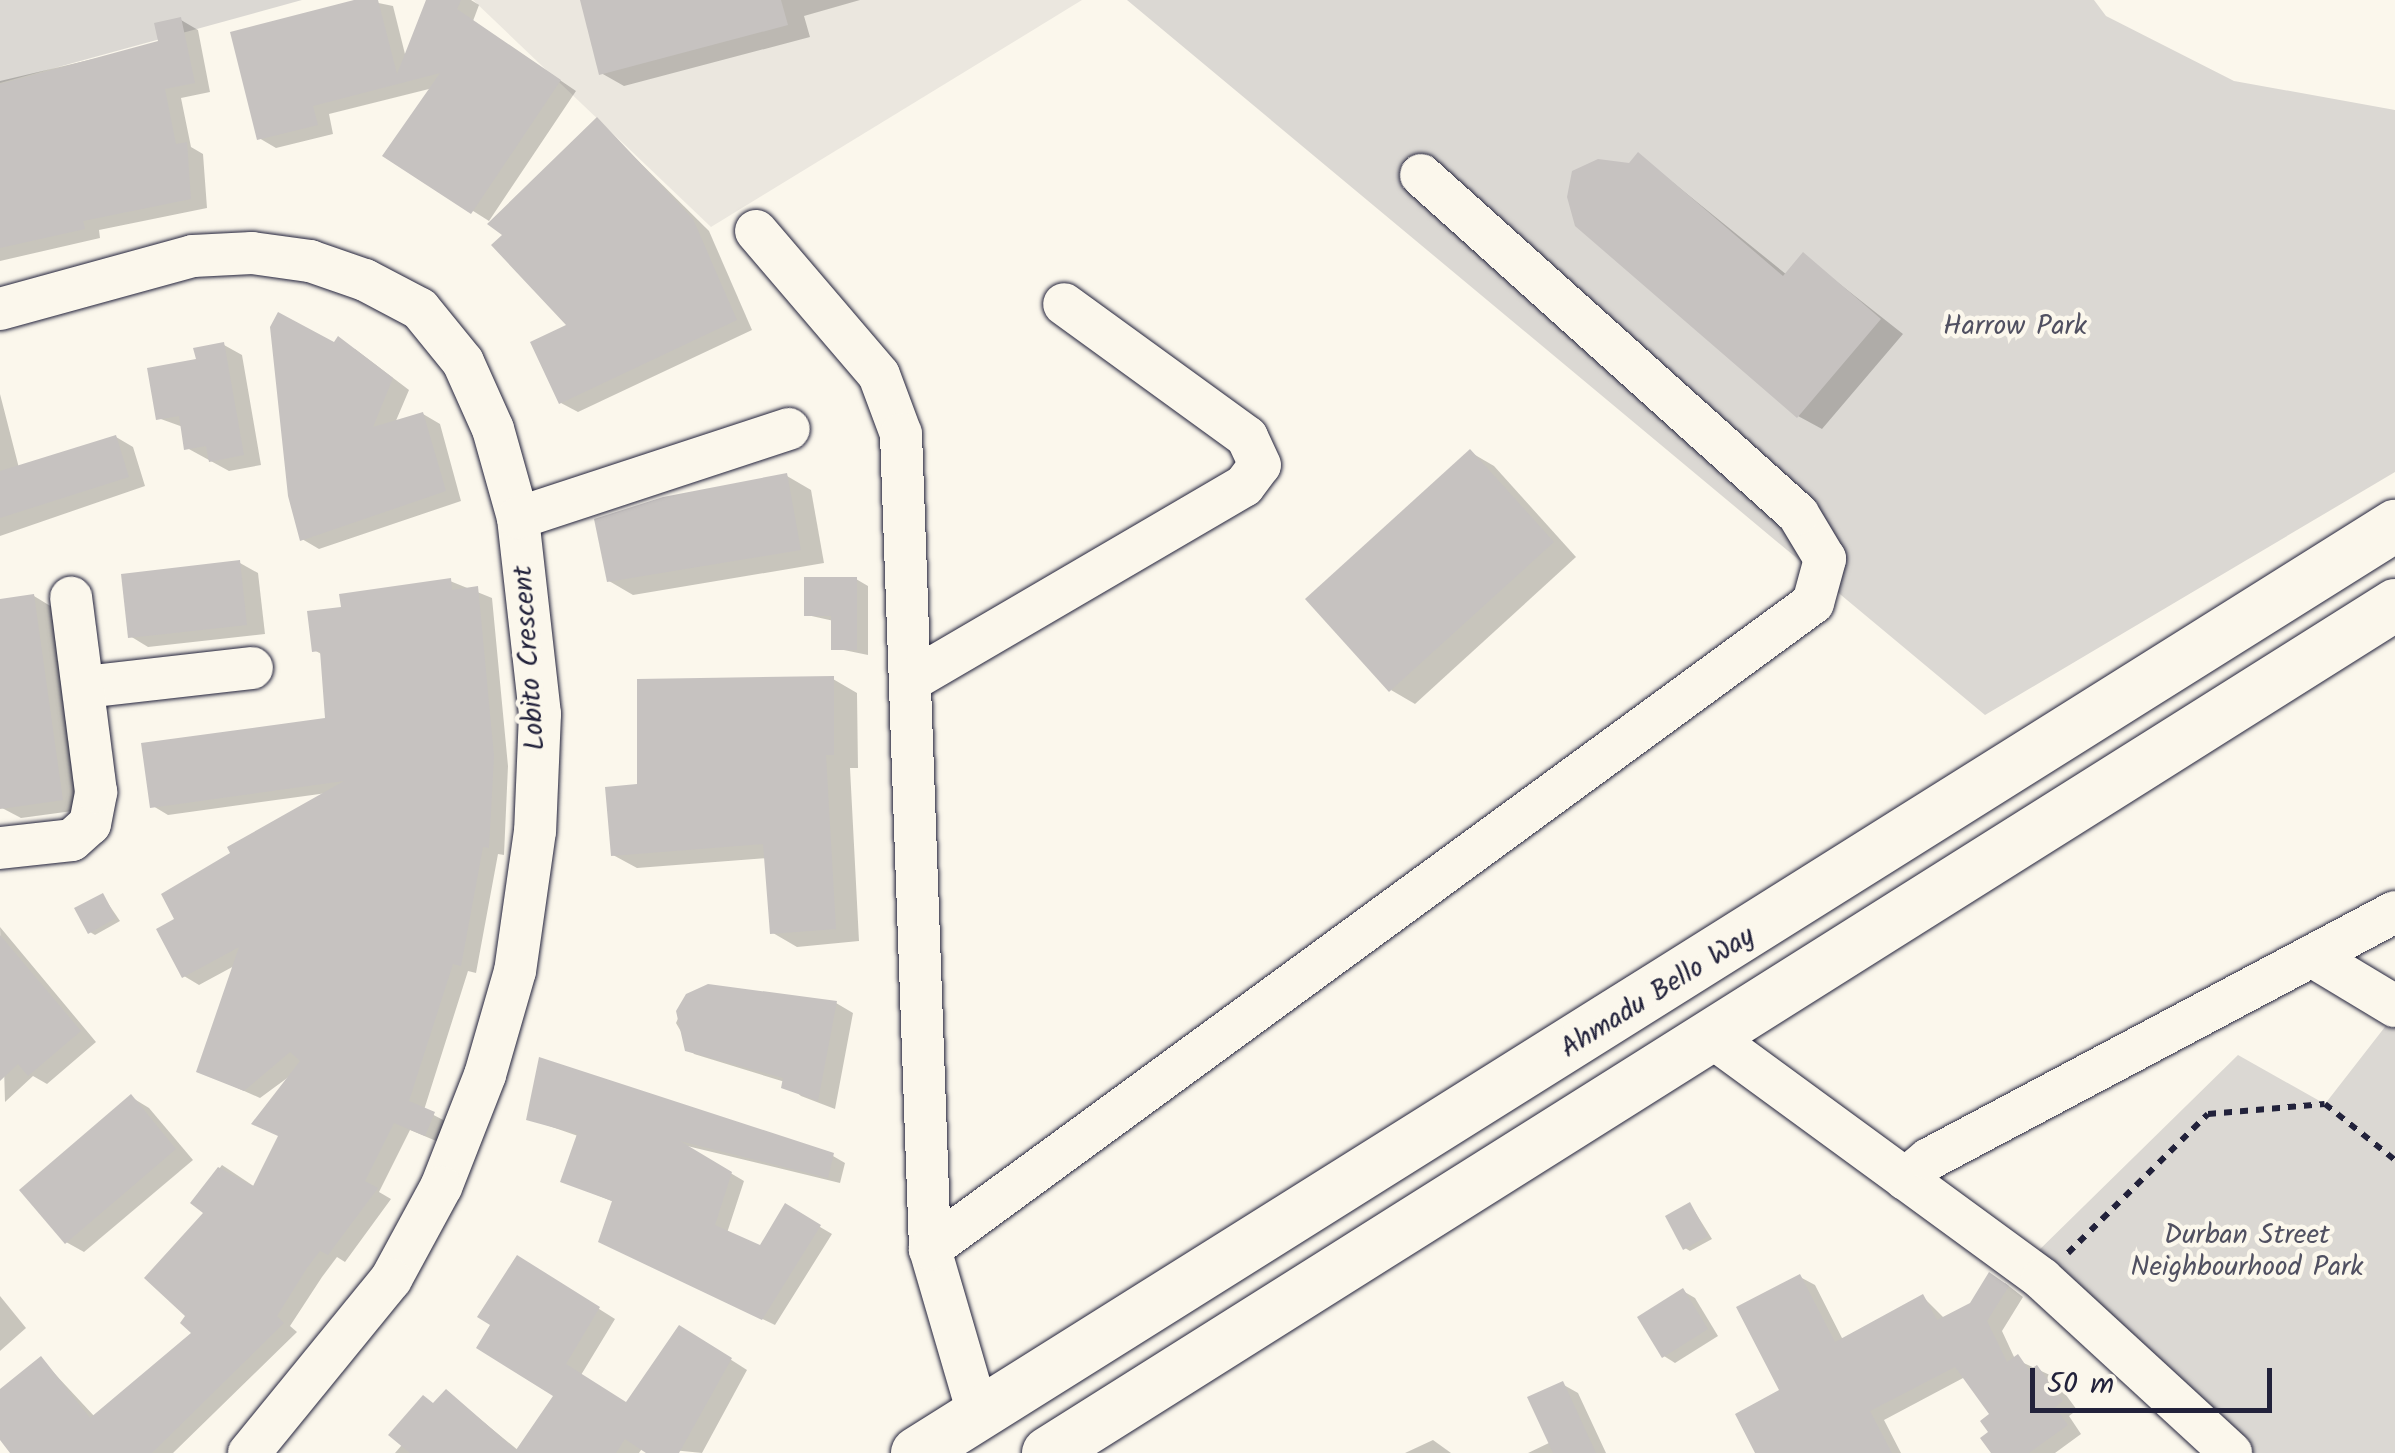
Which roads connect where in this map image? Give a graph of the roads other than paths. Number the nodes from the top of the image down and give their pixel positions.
1 (1421, 174) dead end
2 (756, 231) dead end
3 (1064, 304) dead end
4 (0, 308) edge
5 (790, 429) dead end
6 (518, 518) junction
7 (2395, 526) edge
8 (71, 598) dead end
9 (2395, 605) edge
10 (252, 668) dead end
11 (910, 681) junction
12 (85, 687) junction
13 (0, 848) edge
14 (2395, 912) edge
15 (2312, 956) junction
16 (2395, 1006) edge
17 (1710, 1036) junction
18 (1906, 1179) junction
19 (930, 1250) junction
20 (978, 1414) junction
21 (249, 1453) edge
22 (917, 1453) edge
23 (1048, 1453) edge
24 (2231, 1453) edge

1 - 19 street
2 - 11 street
3 - 11 street
4 - 6 street, Lobito Crescent
5 - 6 street
6 - 21 street, Lobito Crescent
7 - 20 main road, Ahmadu Bello Way
8 - 12 street
9 - 17 main road
10 - 12 street
11 - 19 street
12 - 13 street
14 - 15 street
15 - 16 street
15 - 18 street
17 - 18 street
17 - 23 main road
18 - 24 street
19 - 20 street
20 - 22 main road, Ahmadu Bello Way

